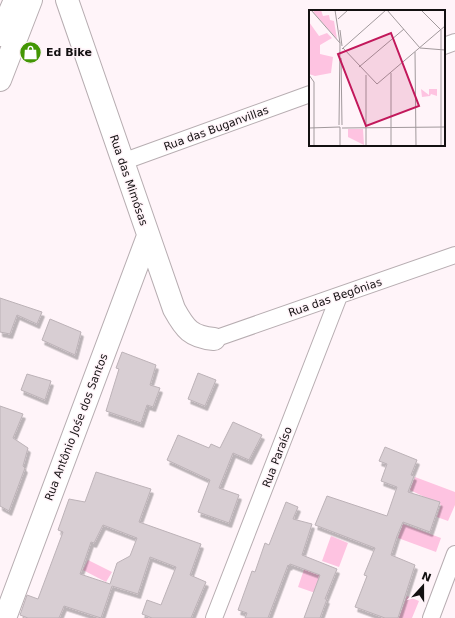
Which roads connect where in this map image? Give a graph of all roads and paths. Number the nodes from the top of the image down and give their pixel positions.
1 (15, 0) edge
2 (31, 0) edge
3 (67, 0) edge
4 (0, 35) edge
5 (455, 42) edge
6 (445, 46) edge
7 (0, 80) edge
8 (309, 94) edge
9 (122, 162) junction
10 (148, 236) junction
11 (455, 254) edge
12 (339, 296) junction
13 (214, 339) joint
14 (455, 554) edge
15 (4, 618) edge
16 (214, 618) edge
17 (431, 618) edge

1 - 4 street
2 - 7 street
3 - 9 street, Rua das Mimósas
5 - 6 street
8 - 9 street, Rua das Buganvillas
9 - 10 street, Rua das Mimósas
10 - 13 street, Rua das Mimósas
10 - 15 street, Rua Antônio Jośe dos Santos
11 - 12 street, Rua das Begônias
12 - 13 street, Rua das Begônias
12 - 16 street, Rua Paraíso
14 - 17 street

